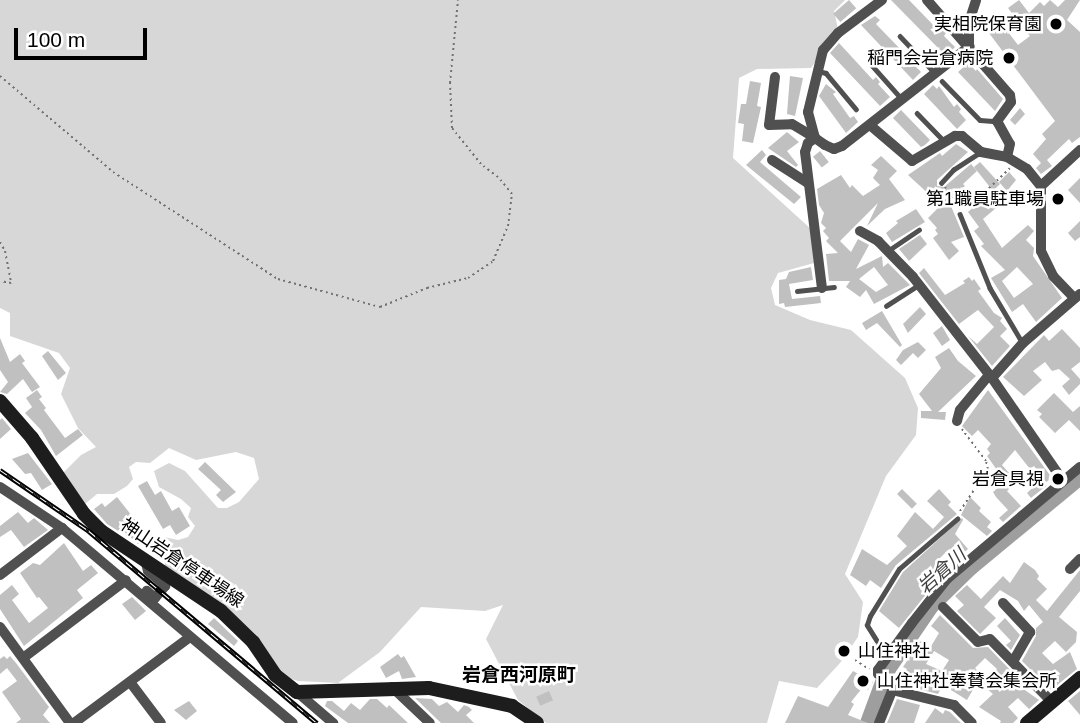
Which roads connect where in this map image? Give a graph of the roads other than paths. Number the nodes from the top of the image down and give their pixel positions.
1 (882, 0) edge
2 (927, 0) edge
3 (976, 0) edge
4 (900, 36) dead end
5 (970, 46) junction
6 (869, 62) dead end
7 (818, 71) junction
8 (775, 77) dead end
9 (939, 77) junction
10 (903, 100) junction
11 (856, 109) dead end
12 (917, 113) dead end
13 (997, 121) junction
14 (871, 126) junction
15 (815, 138) junction
16 (946, 142) junction
17 (981, 152) junction
18 (1079, 152) edge
19 (1006, 157) junction
20 (772, 160) dead end
21 (808, 183) junction
22 (941, 183) road end
23 (1041, 186) junction
24 (960, 214) road end
25 (919, 230) dead end
26 (860, 231) dead end
27 (889, 250) junction
28 (919, 285) junction
29 (834, 287) dead end
30 (822, 288) junction
31 (797, 290) dead end
32 (1076, 295) edge
33 (886, 306) dead end
34 (1023, 343) junction
35 (991, 377) junction
36 (0, 401) edge
37 (957, 421) road end
38 (1080, 467) edge
39 (1063, 481) junction
40 (0, 486) edge
41 (957, 519) road end
42 (62, 528) junction
43 (1080, 559) edge
44 (146, 563) junction
45 (1070, 569) dead end
46 (0, 575) edge
47 (126, 580) junction
48 (137, 589) junction
49 (1003, 603) dead end
50 (943, 607) dead end
51 (0, 627) edge
52 (190, 637) junction
53 (886, 657) junction
54 (23, 658) junction
55 (1013, 661) junction
56 (1080, 678) edge
57 (130, 682) junction
58 (890, 686) junction
59 (392, 687) junction
60 (297, 692) junction
61 (1055, 701) junction
62 (72, 723) edge
63 (161, 723) edge
64 (293, 723) edge
65 (332, 723) edge
66 (430, 723) edge
67 (537, 723) edge
68 (879, 723) edge
69 (972, 723) edge
70 (1027, 723) edge

1 - 7 street
2 - 5 street
3 - 5 street
4 - 9 lane
5 - 9 street
5 - 13 street
6 - 10 lane
7 - 11 lane
7 - 15 street
8 - 15 street
9 - 10 street
9 - 13 lane
10 - 14 street
12 - 16 lane
13 - 19 street
14 - 15 street
14 - 16 street
15 - 21 street
16 - 17 street
17 - 19 street
17 - 22 lane
18 - 23 street
19 - 23 street
20 - 21 street
21 - 30 street
23 - 32 street
24 - 34 lane
25 - 27 lane
26 - 27 street
27 - 28 street
28 - 33 lane
28 - 35 street
29 - 30 lane
30 - 31 lane
32 - 34 street
34 - 35 street
35 - 37 street
35 - 39 street
36 - 44 main road, 神山岩倉停車場線
38 - 39 street
39 - 53 street
40 - 42 street
41 - 53 lane
42 - 46 street
42 - 47 street
43 - 45 street
44 - 48 street
44 - 60 main road, 神山岩倉停車場線
47 - 48 street
47 - 54 street
48 - 52 street
49 - 55 street
50 - 55 street
51 - 54 street
52 - 57 street
52 - 64 street
53 - 58 street
54 - 62 street
55 - 61 street
56 - 61 main road
57 - 62 street
57 - 63 street
58 - 68 street
58 - 69 street
59 - 60 main road
59 - 66 street
59 - 67 main road
60 - 65 street
61 - 70 main road

